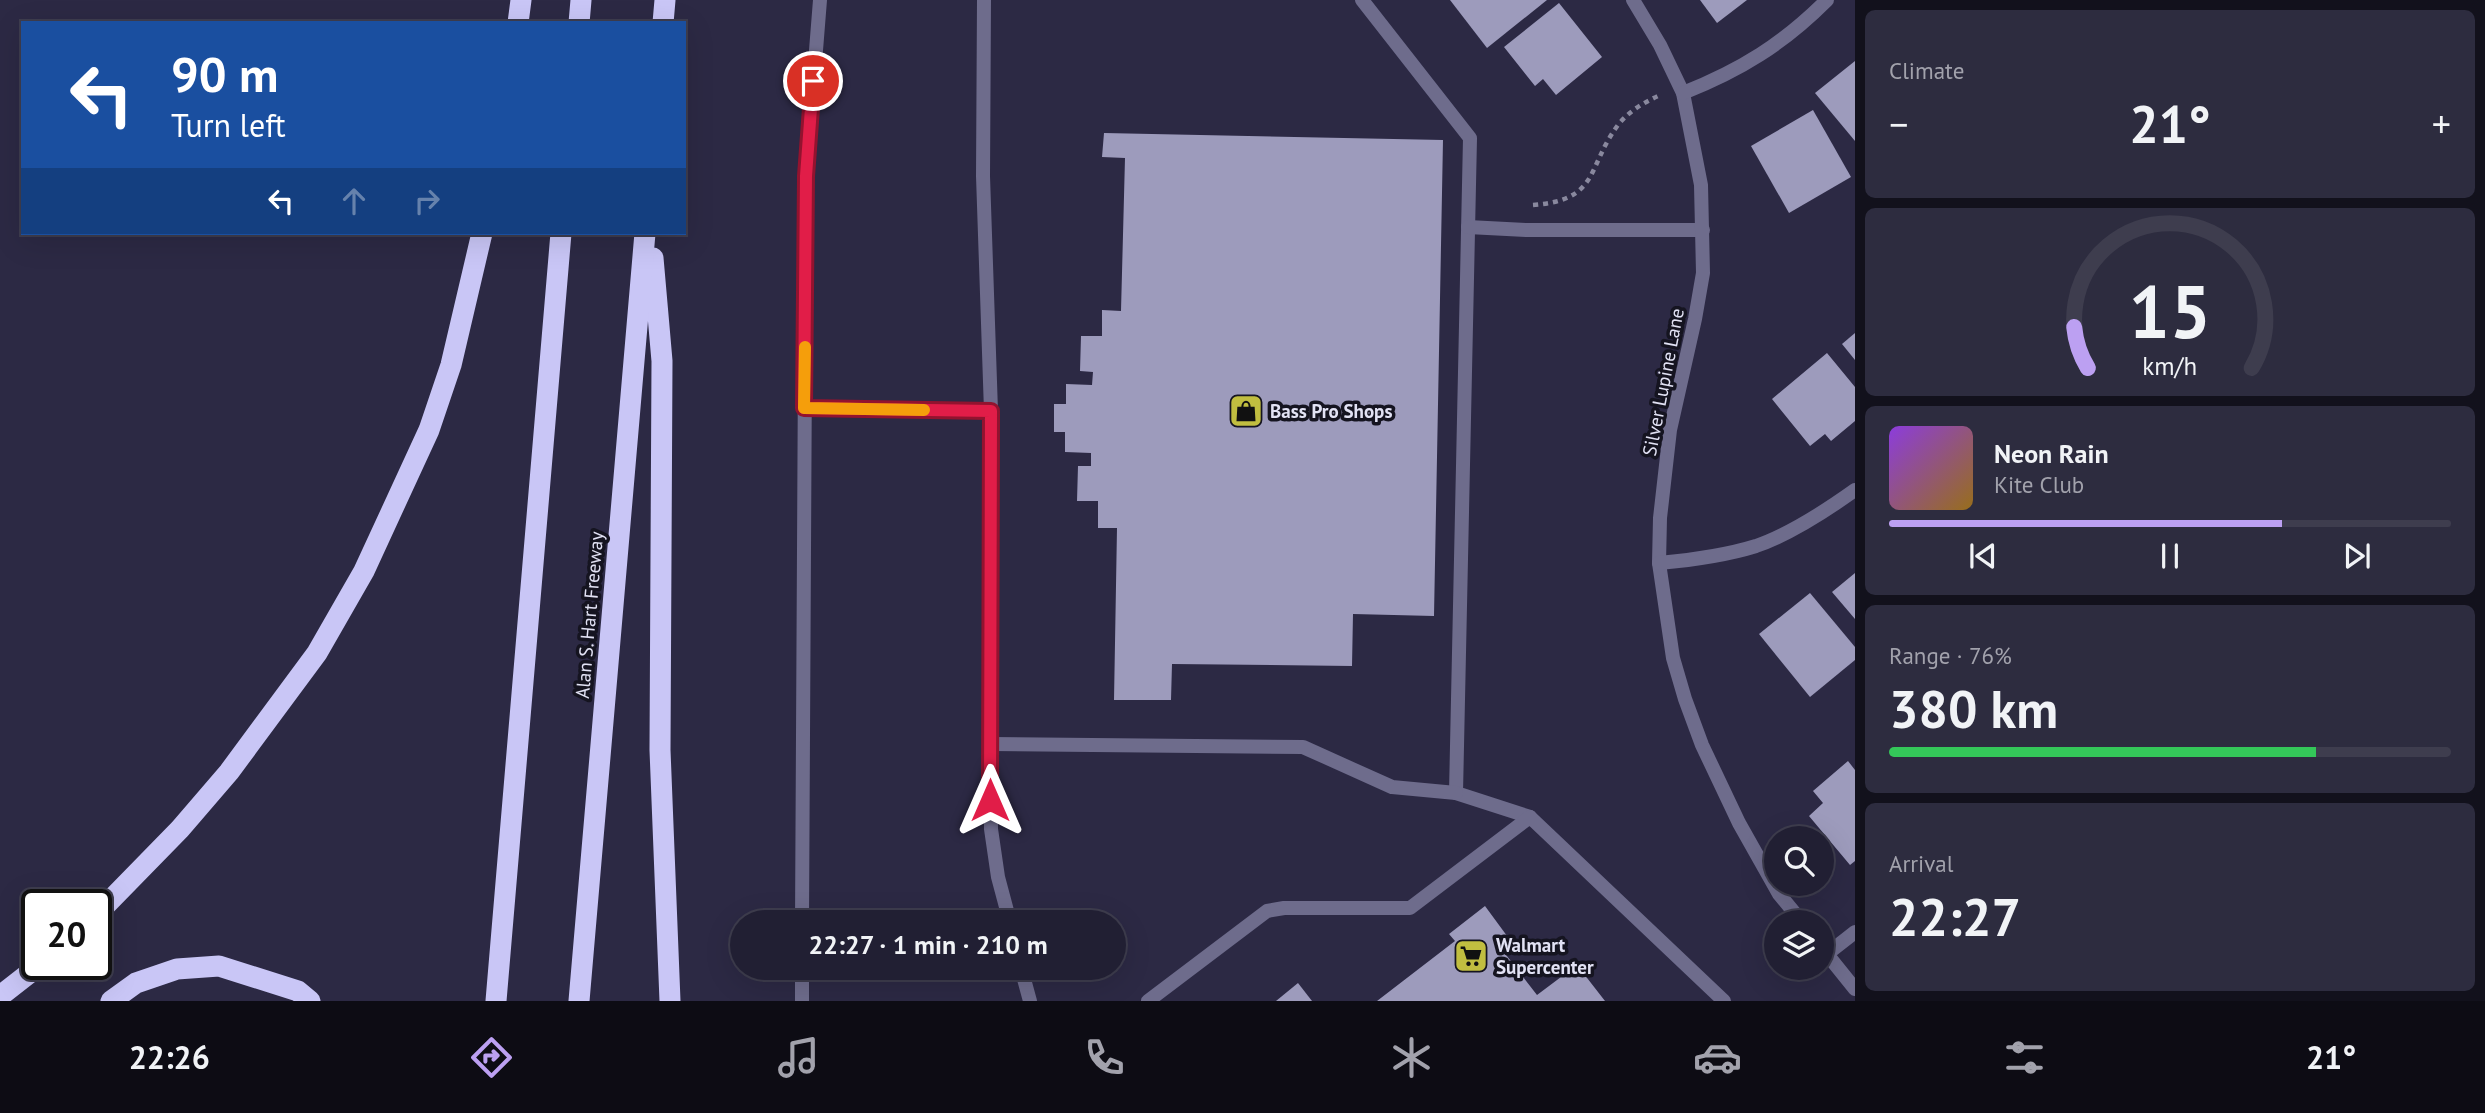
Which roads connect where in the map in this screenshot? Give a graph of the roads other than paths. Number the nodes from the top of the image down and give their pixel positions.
1 (522, 0) edge
2 (581, 0) edge
3 (665, 0) edge
4 (820, 0) edge
5 (984, 0) edge
6 (1362, 0) edge
7 (1633, 0) edge
8 (1827, 0) edge
9 (518, 21) edge
10 (579, 21) edge
11 (663, 21) edge
12 (1681, 89) junction
13 (1468, 228) junction
14 (1703, 230) junction
15 (482, 235) edge
16 (561, 235) edge
17 (648, 235) edge
18 (648, 235) edge
19 (804, 408) junction
20 (991, 411) junction
21 (1855, 490) edge
22 (1659, 563) junction
23 (990, 744) junction
24 (1455, 793) junction
25 (1530, 817) junction
26 (112, 899) edge
27 (802, 910) edge
28 (1007, 910) edge
29 (1792, 910) edge
30 (1855, 932) edge
31 (1834, 945) edge
32 (1834, 963) edge
33 (21, 980) edge
34 (802, 980) edge
35 (1024, 980) edge
36 (1855, 989) edge
37 (0, 996) edge
38 (111, 1001) edge
39 (310, 1001) edge
40 (496, 1001) edge
41 (579, 1001) edge
42 (670, 1001) edge
43 (803, 1001) edge
44 (1030, 1001) edge
45 (1148, 1001) edge
46 (1724, 1001) edge

1 - 9 highway
2 - 10 highway
3 - 11 highway
4 - 19 street
5 - 20 street
6 - 13 street
7 - 12 street, Silver Lupine Lane
8 - 12 street
12 - 14 street, Silver Lupine Lane
13 - 14 street
13 - 24 street
14 - 22 street, Silver Lupine Lane
15 - 26 highway
16 - 40 highway
17 - 41 highway, Alan S. Hart Freeway
18 - 42 highway
19 - 20 street
19 - 27 street
20 - 23 street
21 - 22 street
22 - 29 street, Silver Lupine Lane
23 - 24 street
23 - 28 street
24 - 25 street
25 - 45 street
25 - 46 street
30 - 31 street
32 - 36 street
33 - 37 highway
34 - 43 street
35 - 44 street
38 - 39 highway

